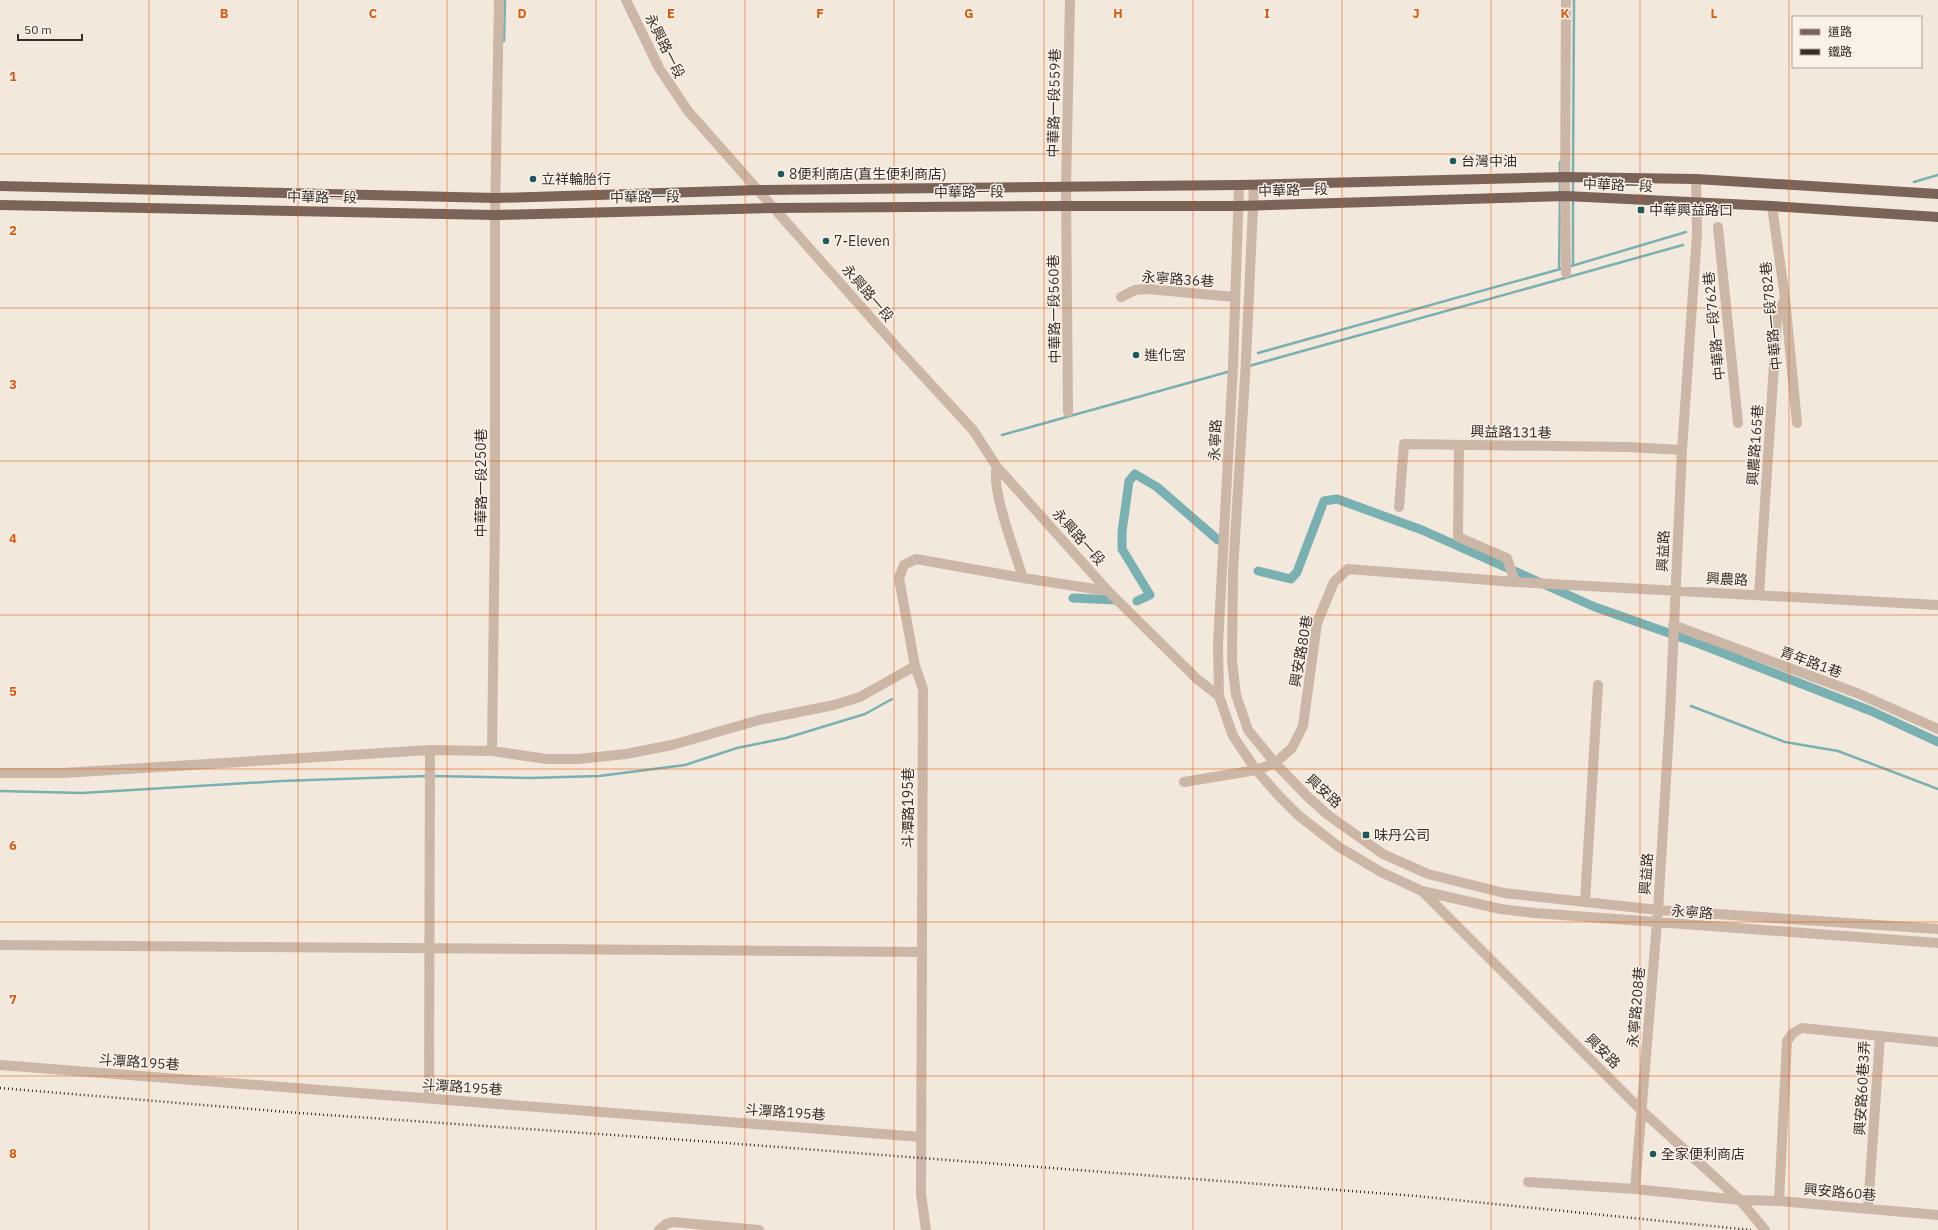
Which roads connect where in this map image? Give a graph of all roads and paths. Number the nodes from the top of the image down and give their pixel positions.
1 (499, 0) edge
2 (626, 0) edge
3 (1070, 0) edge
4 (1566, 0) edge
5 (1566, 177) junction
6 (1696, 180) junction
7 (1239, 185) junction
8 (1254, 185) junction
9 (0, 186) edge
10 (1066, 186) junction
11 (759, 190) junction
12 (1938, 194) edge
13 (1565, 196) junction
14 (496, 198) junction
15 (1698, 202) junction
16 (0, 205) edge
17 (1254, 205) junction
18 (1066, 206) junction
19 (1238, 206) junction
20 (1772, 206) junction
21 (774, 208) junction
22 (494, 215) junction
23 (1938, 217) edge
24 (1718, 227) dead end
25 (1566, 272) dead end
26 (1236, 297) junction
27 (1121, 298) dead end
28 (1784, 298) junction
29 (1068, 412) dead end
30 (1738, 423) dead end
31 (1796, 423) dead end
32 (1459, 445) junction
33 (1682, 450) junction
34 (997, 467) junction
35 (1399, 507) dead end
36 (1023, 578) junction
37 (1515, 582) junction
38 (1675, 590) junction
39 (1108, 591) junction
40 (1759, 595) junction
41 (1938, 605) edge
42 (1673, 625) junction
43 (914, 666) junction
44 (1598, 685) dead end
45 (1236, 695) junction
46 (1219, 696) junction
47 (1938, 729) edge
48 (430, 750) junction
49 (492, 751) junction
50 (1275, 763) junction
51 (1256, 770) junction
52 (0, 773) edge
53 (1184, 782) dead end
54 (1428, 874) junction
55 (1422, 891) junction
56 (1585, 902) junction
57 (1658, 910) junction
58 (1657, 923) junction
59 (1938, 929) edge
60 (1938, 943) edge
61 (0, 945) edge
62 (431, 949) junction
63 (922, 952) junction
64 (1880, 1036) junction
65 (1938, 1042) edge
66 (0, 1065) edge
67 (429, 1098) junction
68 (1641, 1110) junction
69 (921, 1137) junction
70 (1528, 1182) dead end
71 (1635, 1189) junction
72 (1740, 1200) junction
73 (1779, 1201) junction
74 (1868, 1208) junction
75 (1938, 1215) edge
76 (659, 1230) edge
77 (753, 1230) edge
78 (926, 1230) edge
79 (1765, 1230) edge

1 - 14 street, 中華路一段250巷
2 - 11 street, 永興路一段
3 - 10 street, 中華路一段559巷
4 - 5 street
5 - 6 main road, 中華路一段
5 - 8 main road, 中華路一段
5 - 13 street
6 - 12 main road, 中華路一段
6 - 15 street, 興益路
7 - 8 main road, 中華路一段
7 - 10 main road, 中華路一段
7 - 19 street, 永寧路
8 - 17 street, 永寧路
9 - 14 main road, 中華路一段
10 - 11 main road, 中華路一段
10 - 18 street, 中華路一段559巷
11 - 14 main road, 中華路一段
11 - 21 street, 永興路一段
13 - 15 main road, 中華路一段
13 - 17 main road, 中華路一段
13 - 25 street
14 - 22 street, 中華路一段250巷
15 - 20 main road, 中華路一段
15 - 33 street, 興益路
16 - 22 main road, 中華路一段
17 - 19 main road, 中華路一段
17 - 45 street, 永寧路
18 - 19 main road, 中華路一段
18 - 21 main road, 中華路一段
18 - 29 street, 中華路一段560巷
19 - 26 street, 永寧路
20 - 23 main road, 中華路一段
20 - 28 street, 中華路一段782巷
21 - 22 main road, 中華路一段
21 - 34 street, 永興路一段
22 - 49 street, 中華路一段250巷
24 - 30 street, 中華路一段762巷
26 - 27 street, 永寧路36巷
26 - 46 street, 永寧路
28 - 31 street, 中華路一段782巷
28 - 40 street, 興農路165巷
32 - 33 street, 興益路131巷
32 - 35 street, 興益路131巷
32 - 37 street
33 - 38 street, 興益路
34 - 36 street
34 - 39 street, 永興路一段
36 - 39 street, 斗潭路195巷
36 - 43 street, 斗潭路195巷
37 - 38 street, 興農路
37 - 50 street, 興安路80巷
38 - 40 street, 興農路
38 - 42 street, 興益路
39 - 46 street
40 - 41 street, 興農路
42 - 47 street, 青年路1巷
42 - 57 street, 興益路
43 - 49 street
43 - 63 street, 斗潭路195巷
44 - 56 street
45 - 46 street
45 - 50 street, 興安路
46 - 51 street, 興安路
48 - 49 street
48 - 52 street
48 - 62 street
50 - 51 street, 興安路80巷
50 - 54 street, 興安路
51 - 53 street, 興安路80巷
51 - 55 street, 興安路
54 - 55 street
54 - 56 street, 永寧路
55 - 58 street, 永寧路
55 - 68 street, 興安路
56 - 57 street, 永寧路
57 - 58 street, 興益路
57 - 59 street, 永寧路
58 - 60 street, 永寧路
58 - 68 street, 永寧路208巷
61 - 62 street
62 - 63 street
62 - 67 street
63 - 69 street, 斗潭路195巷
64 - 65 street
64 - 73 street, 興安路60巷3弄
64 - 74 street, 興安路60巷3弄
66 - 67 street, 斗潭路195巷
67 - 69 street, 斗潭路195巷
68 - 71 street, 永寧路208巷
68 - 72 street, 興安路
69 - 78 street, 斗潭路195巷
70 - 71 street, 興安路60巷
71 - 72 street, 興安路60巷
72 - 73 street, 興安路60巷
72 - 79 street, 興安路
73 - 74 street, 興安路60巷
74 - 75 street, 興安路60巷
76 - 77 street

